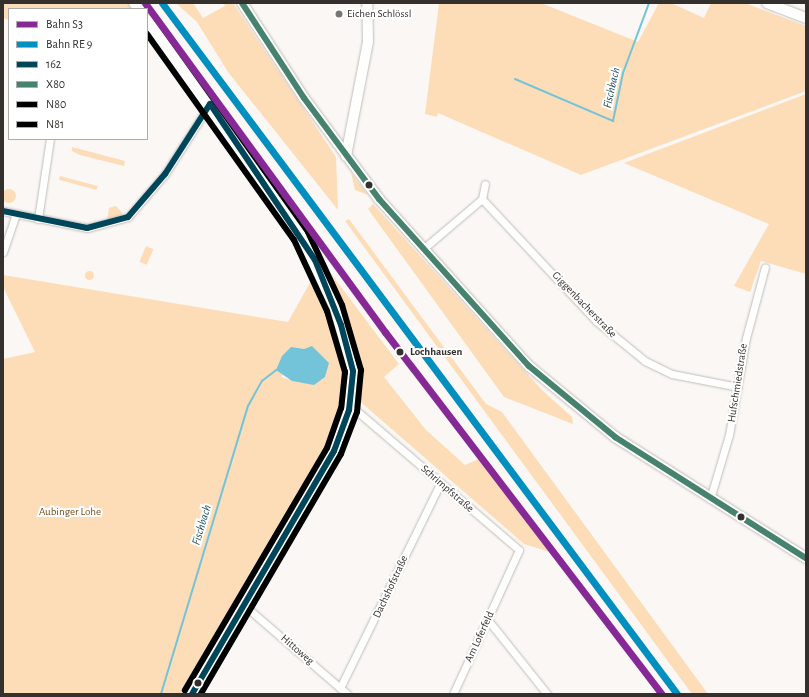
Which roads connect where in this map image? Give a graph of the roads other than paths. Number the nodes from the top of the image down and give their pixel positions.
1 (367, 3) edge
2 (767, 3) edge
3 (244, 4) edge
4 (806, 18) edge
5 (148, 21) edge
6 (210, 104) junction
7 (351, 129) junction
8 (329, 133) junction
9 (50, 140) edge
10 (346, 156) junction
11 (485, 184) dead end
12 (482, 199) junction
13 (3, 211) edge
14 (16, 214) junction
15 (38, 219) junction
16 (423, 249) junction
17 (3, 252) edge
18 (765, 267) dead end
19 (738, 387) junction
20 (349, 410) junction
21 (440, 484) junction
22 (710, 499) junction
23 (806, 558) edge
24 (506, 580) joint
25 (246, 607) junction
26 (488, 620) junction
27 (340, 688) junction
28 (192, 694) edge
29 (347, 694) edge
30 (453, 694) edge
31 (548, 694) edge

1 - 7 main road
2 - 4 main road
3 - 8 main road
5 - 6 main road
6 - 15 street
6 - 20 main road
7 - 8 main road
7 - 10 main road
8 - 10 main road
9 - 15 street
10 - 16 main road
11 - 12 street
12 - 16 street
12 - 19 street, Giggenbacherstraße
13 - 14 street
14 - 15 street
14 - 17 street
16 - 22 main road
18 - 19 street, Hufschmiedstraße
19 - 22 street, Hufschmiedstraße
20 - 21 street, Schrimpfstraße
20 - 25 main road
21 - 24 street, Schrimpfstraße
21 - 27 street, Dachshofstraße
22 - 23 main road
24 - 26 street, Am Loferfeld
25 - 27 street, Hittoweg
25 - 28 main road
26 - 30 street, Am Loferfeld
26 - 31 street
27 - 29 street, Hittoweg

